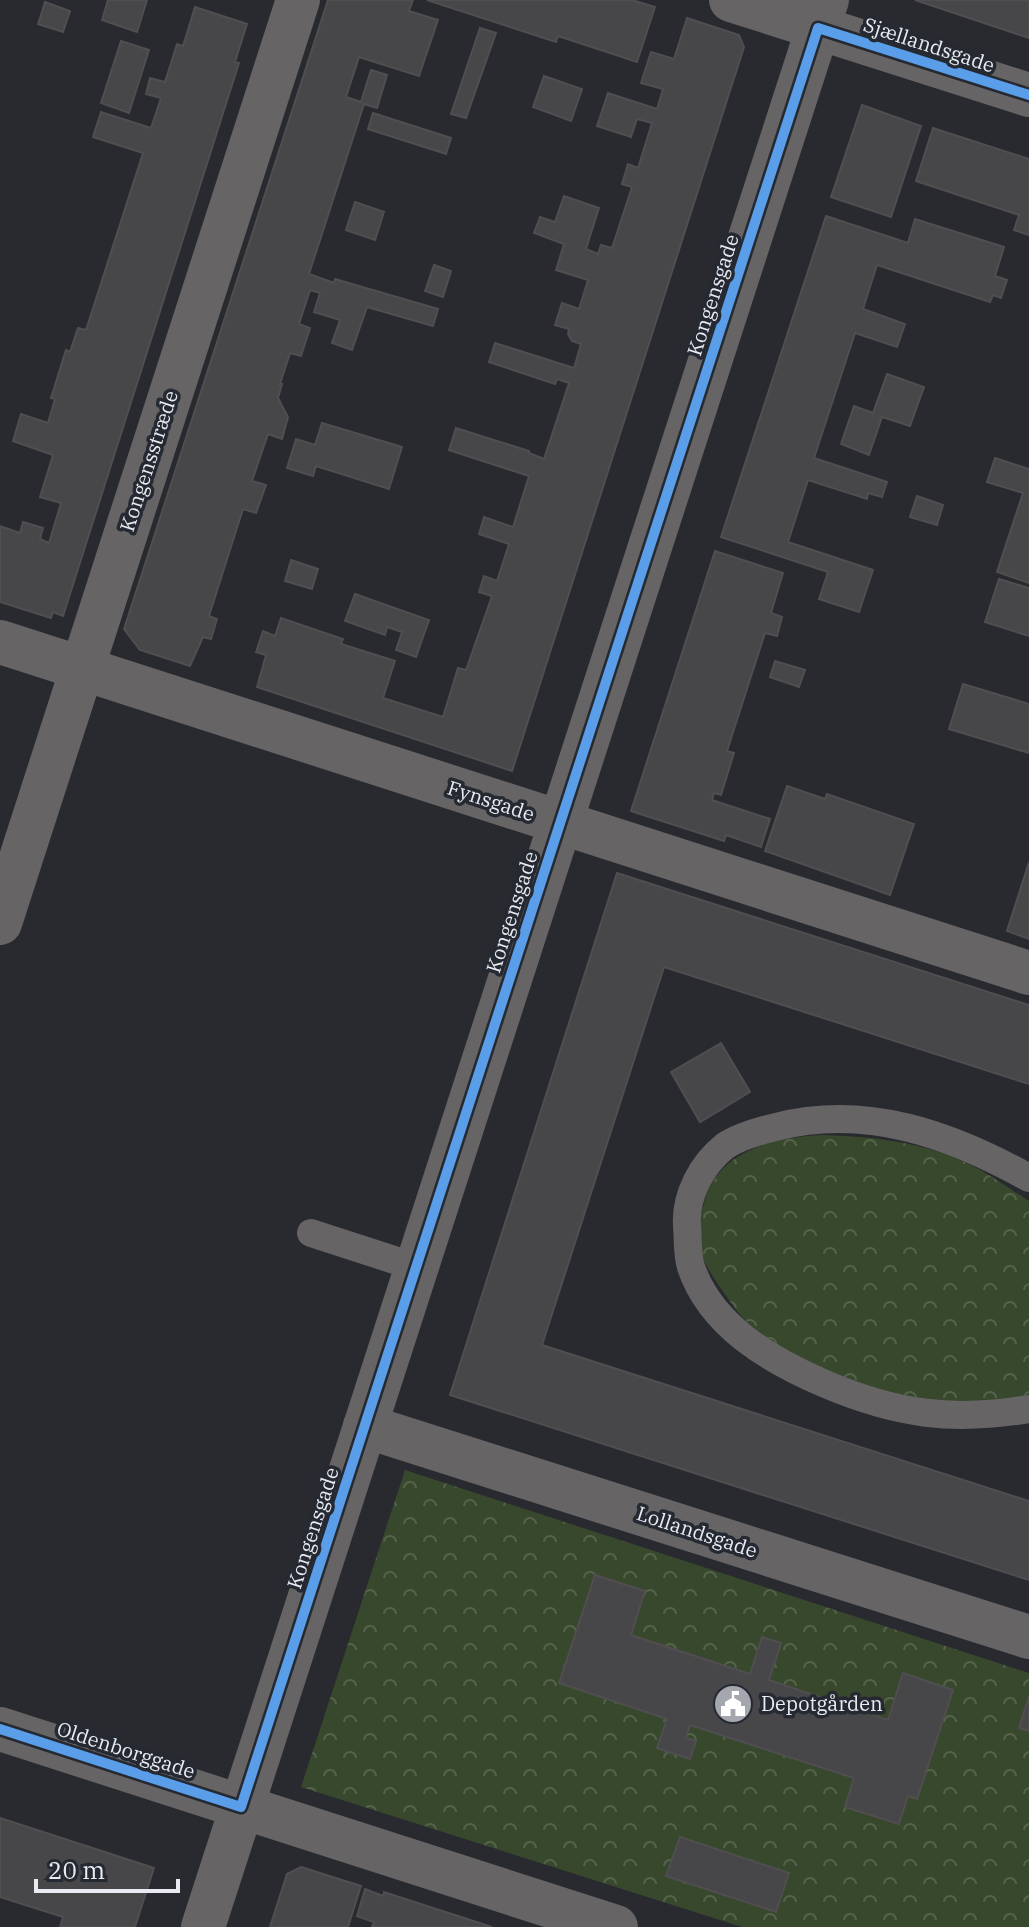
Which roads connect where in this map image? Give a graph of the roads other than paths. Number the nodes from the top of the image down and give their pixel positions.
1 (298, 0) edge
2 (731, 0) edge
3 (823, 14) edge
4 (1029, 95) edge
5 (0, 642) edge
6 (82, 668) junction
7 (560, 823) junction
8 (0, 923) edge
9 (1029, 973) edge
10 (1029, 1178) edge
11 (311, 1233) dead end
12 (416, 1267) junction
13 (1029, 1409) edge
14 (365, 1426) junction
15 (1029, 1637) edge
16 (0, 1729) edge
17 (241, 1807) junction
18 (203, 1927) edge
19 (616, 1927) edge

1 - 6 street, Kongensstræde
2 - 3 street, Sjællandsgade
3 - 4 street, Sjællandsgade
3 - 7 street, Kongensgade
5 - 6 street, Fynsgade
6 - 7 street, Fynsgade
6 - 8 street, Kongensstræde
7 - 9 street, Fynsgade
7 - 12 street, Kongensgade
10 - 13 lane
11 - 12 lane
12 - 14 street, Kongensgade
14 - 15 street, Lollandsgade
14 - 17 street, Kongensgade
16 - 17 street, Oldenborggade
17 - 18 street, Kongensgade
17 - 19 street, Oldenborggade

